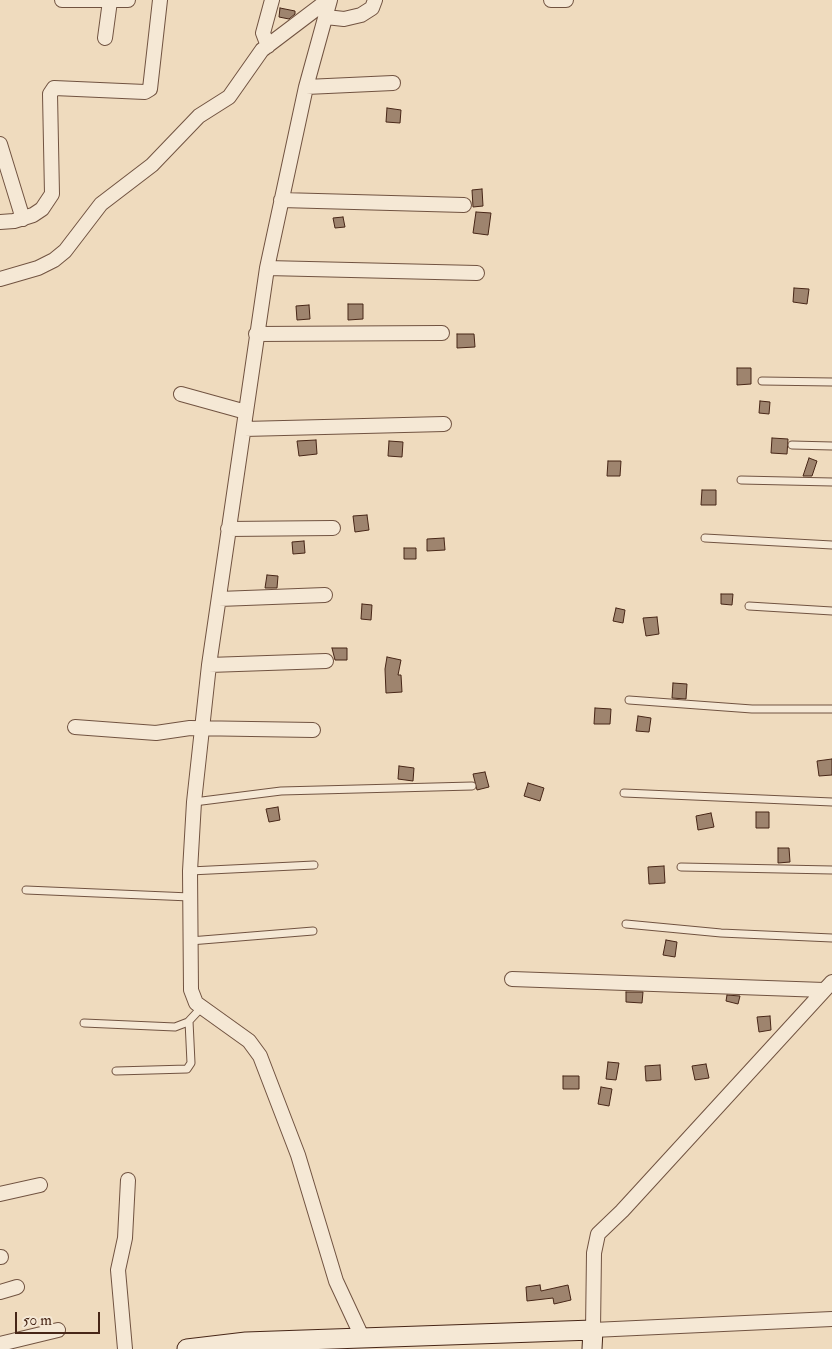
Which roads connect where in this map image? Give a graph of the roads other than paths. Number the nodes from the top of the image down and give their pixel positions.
1 (62, 0) edge
2 (128, 0) edge
3 (160, 0) edge
4 (272, 0) edge
5 (329, 0) edge
6 (375, 0) edge
7 (551, 0) edge
8 (566, 0) edge
9 (110, 1) edge
10 (326, 17) junction
11 (105, 38) dead end
12 (268, 46) junction
13 (394, 83) dead end
14 (306, 87) junction
15 (0, 144) edge
16 (281, 200) junction
17 (464, 205) dead end
18 (23, 219) junction
19 (0, 222) edge
20 (267, 268) junction
21 (477, 272) dead end
22 (0, 279) edge
23 (442, 333) dead end
24 (256, 334) junction
25 (762, 381) dead end
26 (832, 382) edge
27 (181, 394) dead end
28 (246, 412) junction
29 (444, 424) dead end
30 (244, 429) junction
31 (792, 445) dead end
32 (832, 446) edge
33 (741, 480) dead end
34 (832, 482) edge
35 (333, 528) dead end
36 (228, 529) junction
37 (705, 538) dead end
38 (832, 545) edge
39 (324, 595) dead end
40 (219, 599) junction
41 (749, 606) dead end
42 (832, 611) edge
43 (326, 661) dead end
44 (209, 665) junction
45 (629, 700) dead end
46 (832, 709) edge
47 (75, 728) dead end
48 (203, 728) junction
49 (313, 730) dead end
50 (472, 786) dead end
51 (624, 793) dead end
52 (194, 802) junction
53 (832, 802) edge
54 (314, 865) dead end
55 (681, 867) dead end
56 (832, 870) edge
57 (190, 871) junction
58 (26, 890) dead end
59 (190, 897) junction
60 (626, 924) dead end
61 (313, 931) dead end
62 (832, 938) edge
63 (190, 941) junction
64 (512, 979) dead end
65 (828, 986) edge
66 (201, 1008) junction
67 (189, 1021) junction
68 (84, 1023) dead end
69 (116, 1072) dead end
70 (128, 1180) dead end
71 (40, 1185) dead end
72 (0, 1194) edge
73 (17, 1287) dead end
74 (0, 1292) edge
75 (832, 1319) edge
76 (58, 1330) dead end
77 (593, 1330) junction
78 (363, 1339) junction
79 (0, 1344) edge
80 (336, 1344) edge
81 (125, 1349) edge
82 (186, 1349) edge
83 (592, 1349) edge

1 - 9 street
2 - 9 street
3 - 18 street
4 - 12 street
5 - 10 street
5 - 12 street
6 - 10 street
7 - 8 street
9 - 11 street
10 - 14 street
12 - 22 street
13 - 14 street
14 - 16 street
15 - 18 street
16 - 17 street
16 - 20 street
18 - 19 street
20 - 21 street
20 - 24 street
23 - 24 street
24 - 28 street
25 - 26 lane
27 - 28 street
28 - 30 street
29 - 30 street
30 - 36 street
31 - 32 lane
33 - 34 lane
35 - 36 street
36 - 40 street
37 - 38 lane
39 - 40 street
40 - 44 street
41 - 42 lane
43 - 44 street
44 - 48 street
45 - 46 lane
47 - 48 street
48 - 49 street
48 - 52 street
50 - 52 lane
51 - 53 lane
52 - 57 street
54 - 57 lane
55 - 56 lane
57 - 59 street
58 - 59 lane
59 - 63 street
60 - 62 lane
61 - 63 lane
63 - 66 street
64 - 65 street
65 - 77 street
66 - 67 lane
66 - 78 street
67 - 68 lane
67 - 69 lane
70 - 81 street
71 - 72 street
73 - 74 street
75 - 77 street
76 - 79 street
77 - 78 street
77 - 83 street
78 - 80 street
80 - 82 street

